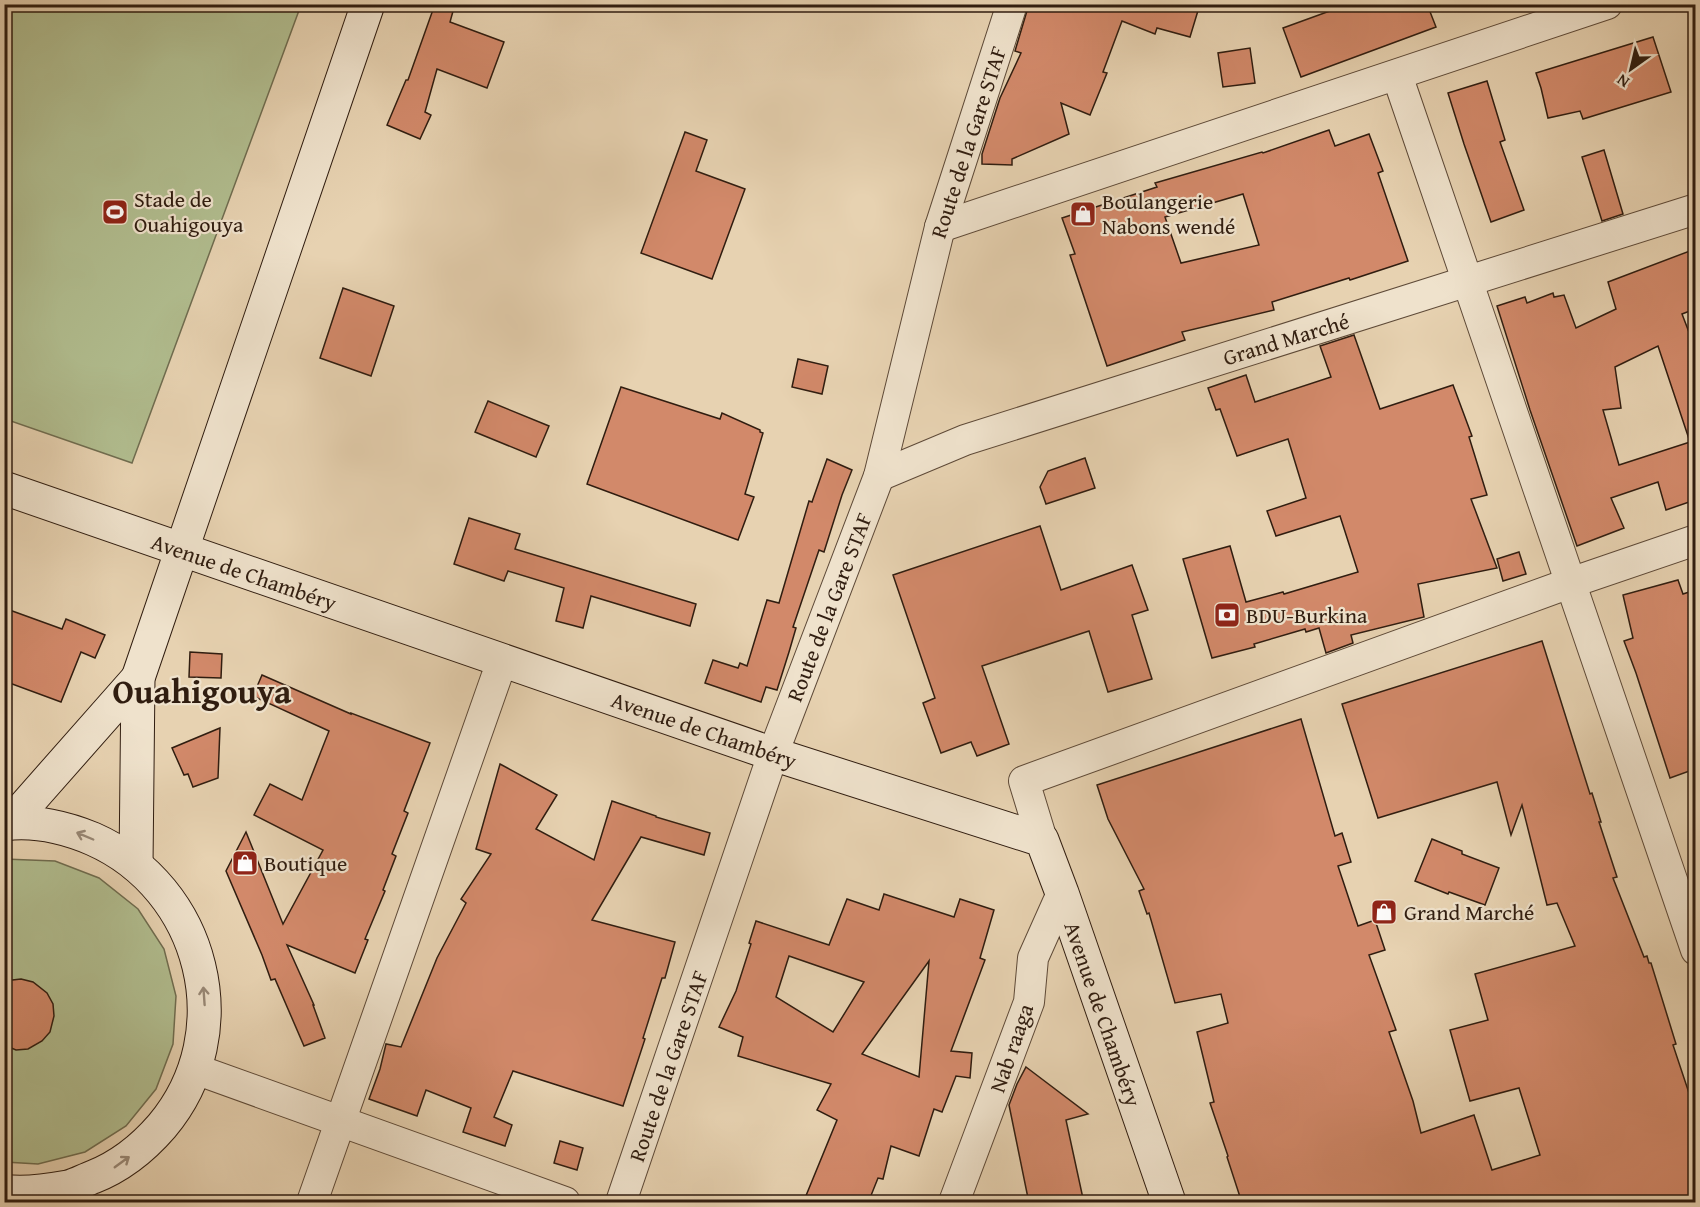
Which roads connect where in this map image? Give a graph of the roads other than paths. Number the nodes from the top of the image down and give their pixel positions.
1 (368, 4) edge
2 (1012, 4) edge
3 (1607, 4) edge
4 (1397, 75) junction
5 (1695, 210) edge
6 (940, 227) junction
7 (1467, 282) junction
8 (879, 476) junction
9 (4, 488) edge
10 (1695, 540) edge
11 (182, 550) junction
12 (1570, 584) junction
13 (502, 661) junction
14 (138, 678) junction
15 (773, 754) junction
16 (7, 824) edge
17 (1042, 840) junction
18 (136, 865) junction
19 (1062, 893) junction
20 (1695, 950) edge
21 (195, 1069) junction
22 (341, 1121) junction
23 (4, 1191) edge
24 (59, 1195) edge
25 (312, 1203) edge
26 (565, 1203) edge
27 (621, 1203) edge
28 (954, 1203) edge
29 (1169, 1203) edge

1 - 11 street
2 - 6 street, Route de la Gare STAF
3 - 4 street
4 - 6 street
4 - 7 street
5 - 7 street, Grand Marché
6 - 8 street, Route de la Gare STAF
7 - 8 street, Grand Marché
7 - 12 street
8 - 15 street, Route de la Gare STAF
9 - 11 street, Avenue de Chambéry
10 - 12 street
11 - 13 street, Avenue de Chambéry
11 - 14 street
12 - 17 street
12 - 20 street
13 - 15 street, Avenue de Chambéry
13 - 22 street
14 - 16 street
14 - 18 street
15 - 17 street, Avenue de Chambéry
15 - 27 street, Route de la Gare STAF
18 -> 16 street
17 - 19 street, Avenue de Chambéry
21 -> 18 street
19 - 28 street, Nab raaga
19 - 29 street, Avenue de Chambéry
21 - 22 street
24 -> 21 street
22 - 25 street
22 - 26 street
23 - 24 street

